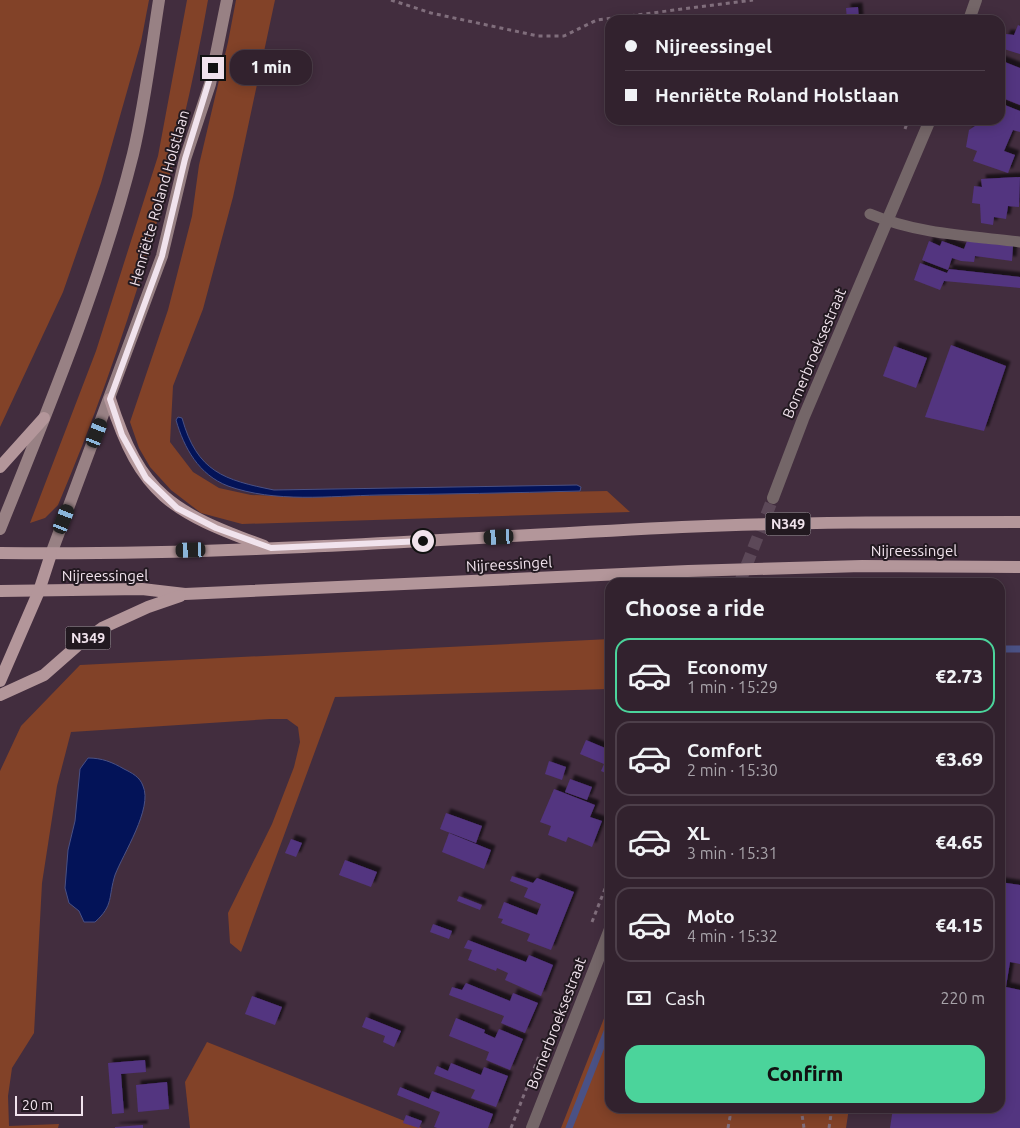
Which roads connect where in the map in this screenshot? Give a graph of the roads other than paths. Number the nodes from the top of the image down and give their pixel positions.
1 (158, 0) edge
2 (228, 0) edge
3 (976, 0) edge
4 (971, 15) edge
5 (928, 125) edge
6 (870, 214) dead end
7 (888, 222) junction
8 (1020, 242) edge
9 (110, 399) junction
10 (44, 418) junction
11 (0, 467) edge
12 (773, 498) tunnel mouth
13 (1020, 522) edge
14 (0, 530) edge
15 (271, 548) junction
16 (0, 553) edge
17 (51, 554) junction
18 (1020, 567) edge
19 (0, 591) edge
20 (39, 591) junction
21 (185, 594) junction
22 (0, 681) edge
23 (0, 695) edge
24 (605, 942) edge
25 (532, 1128) edge

1 - 10 main road
2 - 9 main road, Henriëtte Roland Holstlaan
3 - 4 street
5 - 7 street, Bornerbroeksestraat
6 - 7 lane
7 - 8 lane
7 - 12 street, Bornerbroeksestraat
9 - 15 main road
9 - 17 main road, Henriëtte Roland Holstlaan
10 - 11 main road
10 - 14 main road
13 - 15 main road, Nijreessingel / N349
15 - 17 main road, Nijreessingel / N349
16 - 17 main road, N349
17 - 20 main road, Henriëtte Roland Holstlaan
18 - 21 main road, Nijreessingel / N349
19 - 20 main road, Nijreessingel
20 - 21 main road, Nijreessingel / N349
20 - 22 main road, Henriëtte Roland Holstlaan
21 - 23 main road, N349
24 - 25 street, Bornerbroeksestraat

